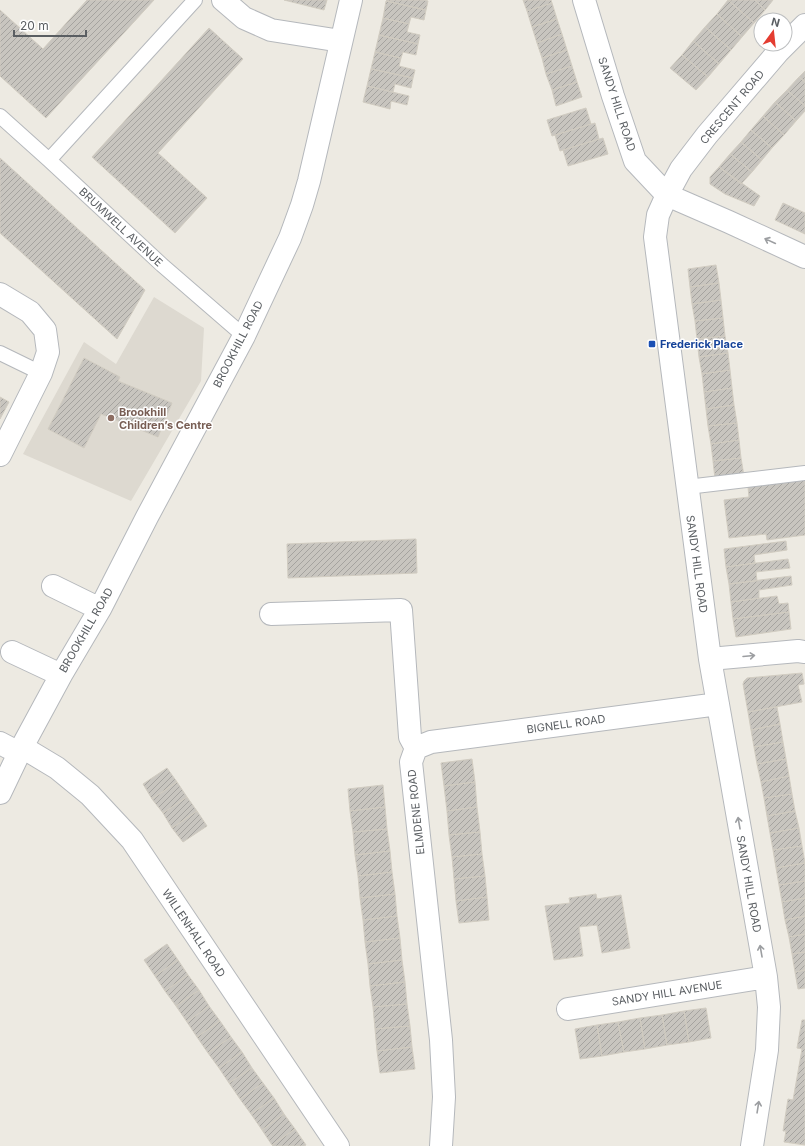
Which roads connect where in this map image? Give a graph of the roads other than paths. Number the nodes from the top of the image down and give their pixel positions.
1 (195, 0) edge
2 (223, 0) edge
3 (351, 0) edge
4 (584, 0) edge
5 (805, 25) edge
6 (341, 41) junction
7 (0, 116) edge
8 (49, 160) junction
9 (667, 195) junction
10 (805, 257) edge
11 (0, 294) edge
12 (244, 336) junction
13 (0, 353) edge
14 (41, 373) junction
15 (0, 454) edge
16 (805, 473) edge
17 (687, 487) junction
18 (53, 586) dead end
19 (100, 609) junction
20 (271, 614) dead end
21 (12, 652) dead end
22 (805, 652) edge
23 (710, 659) junction
24 (61, 675) junction
25 (718, 704) junction
26 (0, 742) edge
27 (416, 748) junction
28 (20, 750) junction
29 (0, 793) edge
30 (766, 977) junction
31 (568, 1009) dead end
32 (338, 1146) edge
33 (441, 1146) edge
34 (752, 1146) edge

1 - 8 lane
2 - 6 street
3 - 6 street, BROOKHILL ROAD
4 - 9 street, SANDY HILL ROAD
5 - 9 street, CRESCENT ROAD
6 - 12 street, BROOKHILL ROAD
7 - 8 lane, BRUMWELL AVENUE
8 - 12 lane, BRUMWELL AVENUE
10 -> 9 street
9 - 17 street, SANDY HILL ROAD
11 - 14 street
12 - 19 street, BROOKHILL ROAD
13 - 14 lane
14 - 15 street
16 - 17 lane
17 - 23 street, SANDY HILL ROAD
18 - 19 street
19 - 24 street, BROOKHILL ROAD
20 - 27 street
21 - 24 street
23 -> 22 street
23 - 25 street, SANDY HILL ROAD
24 - 28 street, BROOKHILL ROAD
25 - 27 street, BIGNELL ROAD
30 -> 25 street, SANDY HILL ROAD
26 - 28 street, WILLENHALL ROAD
27 - 33 street, ELMDENE ROAD
28 - 29 street, BROOKHILL ROAD
28 - 32 street, WILLENHALL ROAD
30 - 31 street, SANDY HILL AVENUE
34 -> 30 street, SANDY HILL ROAD

